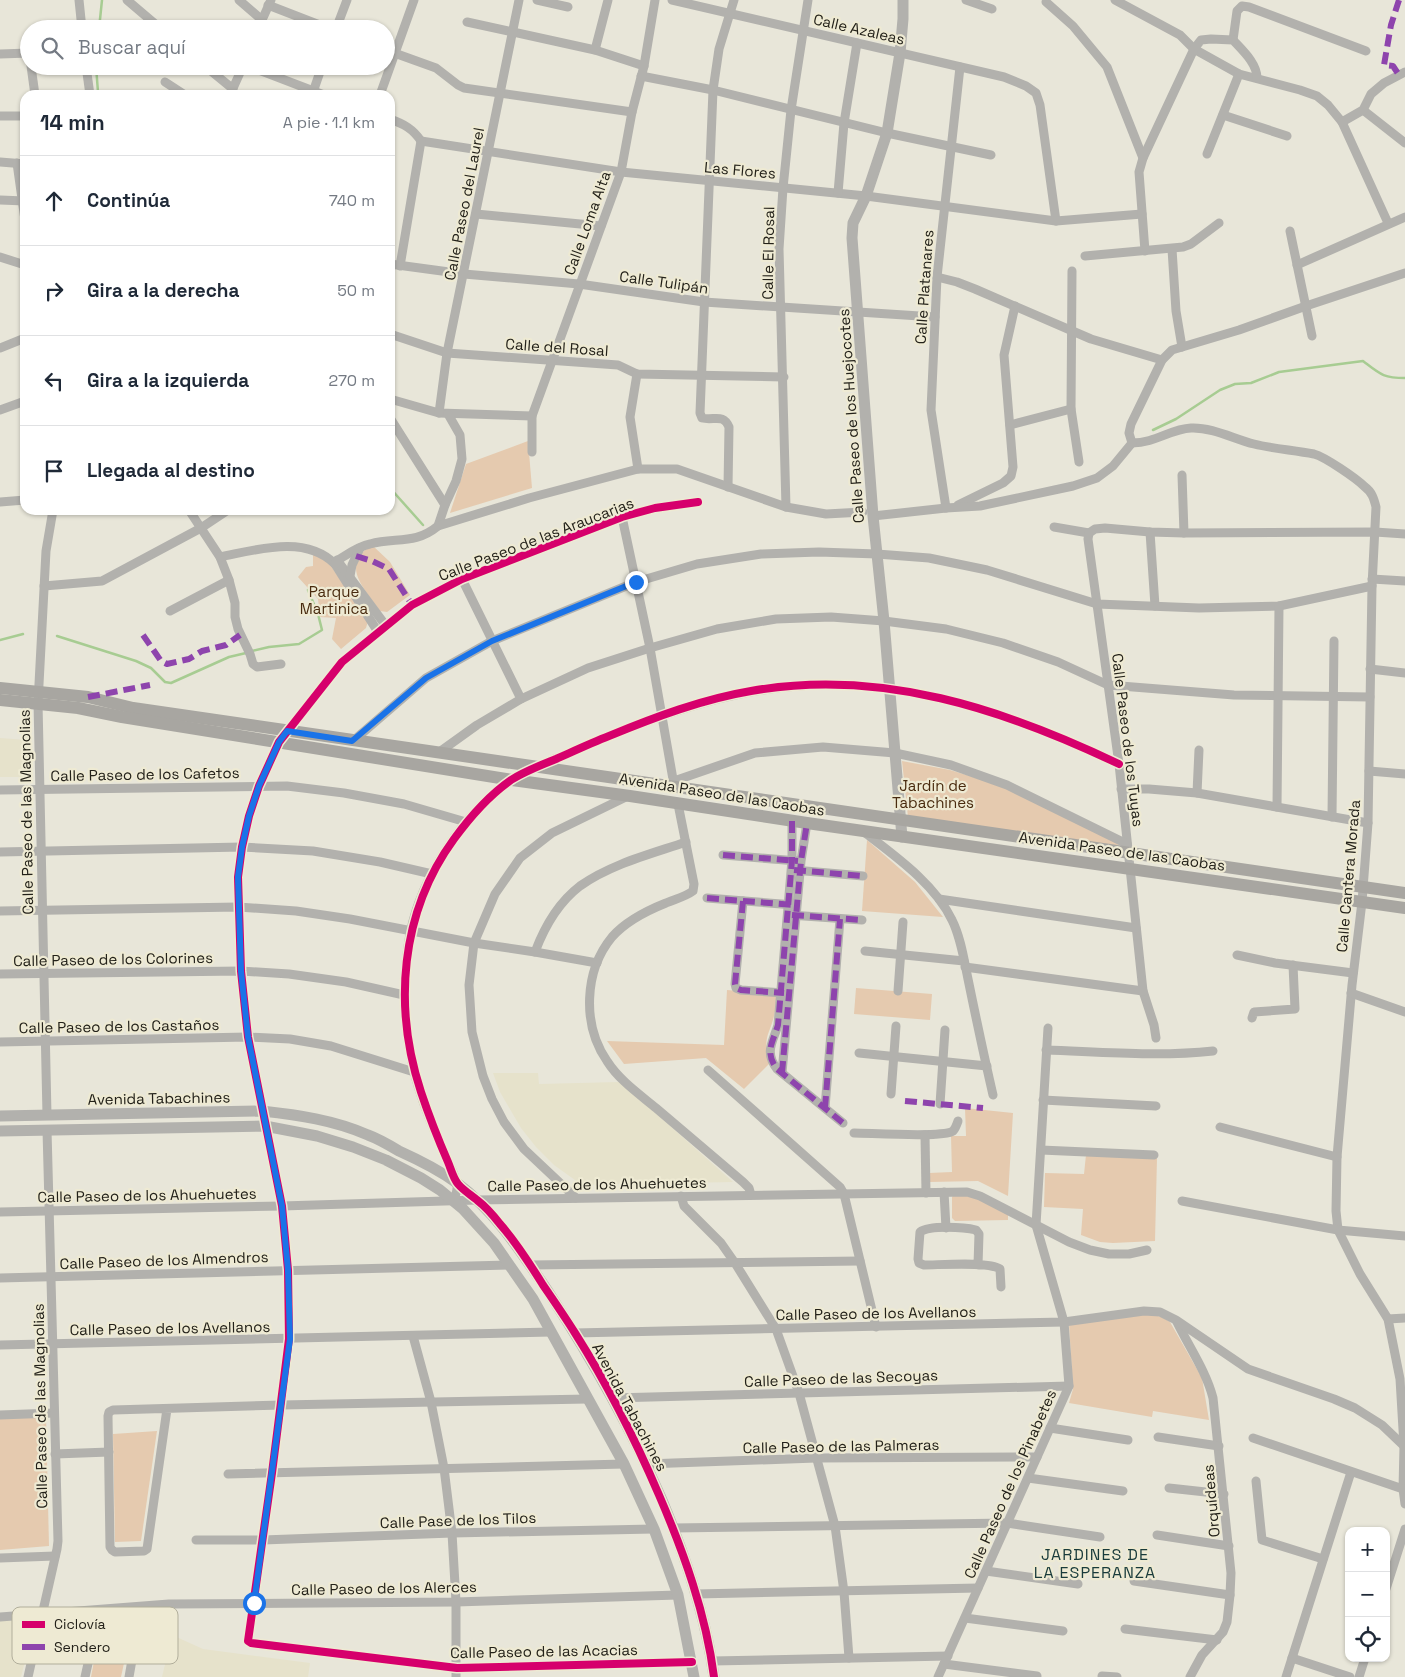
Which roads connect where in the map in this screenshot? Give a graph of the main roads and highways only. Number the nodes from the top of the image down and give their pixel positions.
1 (0, 688) edge
2 (39, 697) junction
3 (0, 700) edge
4 (734, 795) junction
5 (732, 812) junction
6 (1405, 893) edge
7 (1405, 908) edge

1 - 2 main road
2 - 3 main road
2 - 4 main road, Avenida Paseo de las Caobas
2 - 5 main road, Avenida Paseo de las Caobas
4 - 5 main road
4 - 6 main road, Avenida Paseo de las Caobas
5 - 7 main road, Avenida Paseo de las Caobas

